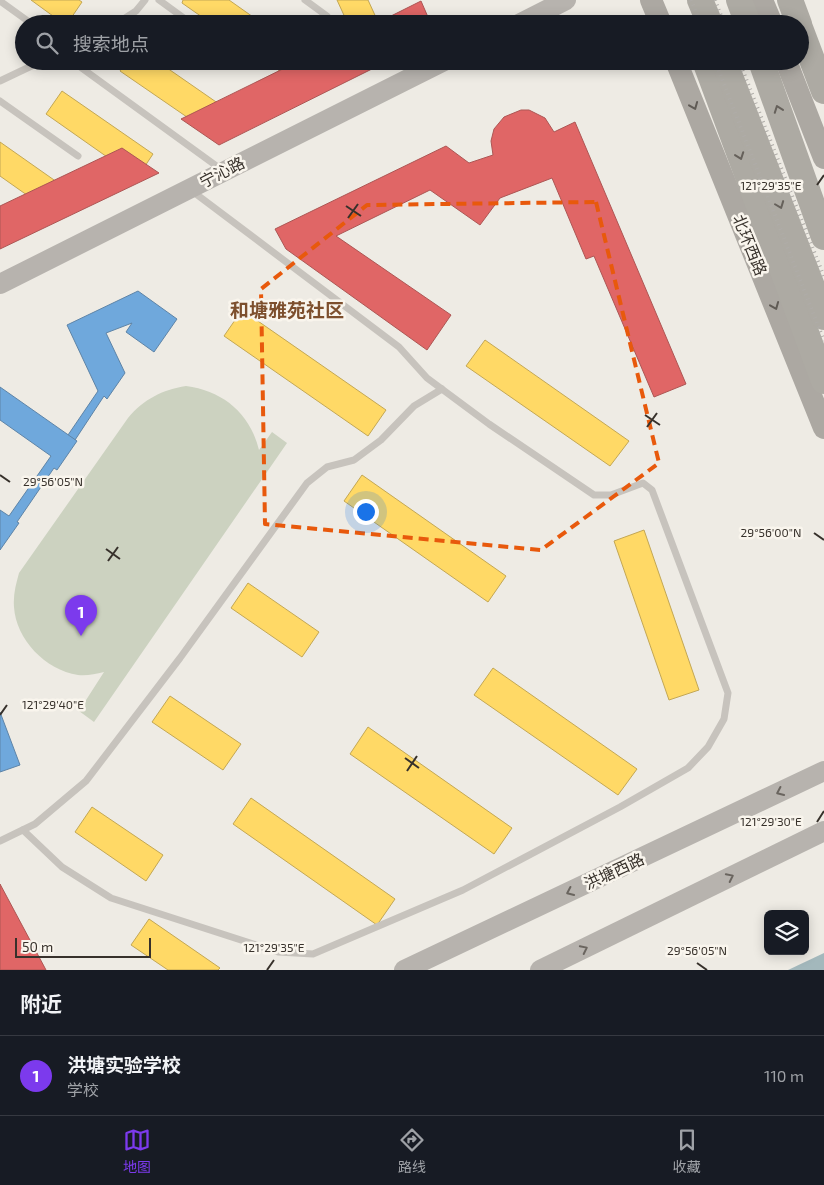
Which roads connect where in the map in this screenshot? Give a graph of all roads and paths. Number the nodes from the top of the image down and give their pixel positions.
1 (145, 0) edge
2 (159, 0) edge
3 (305, 0) edge
4 (566, 0) edge
5 (651, 0) edge
6 (682, 0) edge
7 (700, 0) edge
8 (739, 0) edge
9 (762, 0) edge
10 (790, 0) edge
11 (0, 1) edge
12 (19, 15) edge
13 (129, 15) edge
14 (180, 15) edge
15 (326, 15) edge
16 (537, 15) edge
17 (657, 15) edge
18 (688, 15) edge
19 (706, 15) edge
20 (745, 15) edge
21 (768, 15) edge
22 (796, 15) edge
23 (809, 52) edge
24 (23, 70) edge
25 (84, 70) edge
26 (426, 70) edge
27 (680, 70) edge
28 (708, 70) edge
29 (728, 70) edge
30 (764, 70) edge
31 (790, 70) edge
32 (0, 81) edge
33 (824, 91) edge
34 (0, 101) edge
35 (78, 156) dead end
36 (824, 158) edge
37 (224, 171) junction
38 (189, 189) junction
39 (824, 237) edge
40 (0, 284) edge
41 (824, 317) edge
42 (824, 380) edge
43 (442, 389) junction
44 (824, 428) edge
45 (824, 771) edge
46 (23, 830) junction
47 (824, 831) edge
48 (0, 841) edge
49 (404, 970) edge
50 (540, 970) edge

1 - 13 lane
2 - 14 lane
3 - 15 lane
4 - 16 main road
5 - 17 main road
6 - 18 highway
7 - 19 highway
8 - 20 highway
9 - 21 main road
10 - 22 highway
11 - 12 lane
23 - 33 highway
24 - 32 lane
25 - 37 lane
26 - 37 main road, 宁沁路
27 -> 44 main road, 北环西路
28 -> 42 highway
29 -> 41 highway
39 -> 30 highway
31 - 36 main road
34 - 35 lane
37 - 38 main road, 宁沁路
38 - 40 main road, 宁沁路
38 - 43 lane
43 - 46 lane
43 - 46 lane
45 -> 49 main road, 洪塘西路
46 - 48 lane
50 -> 47 main road

